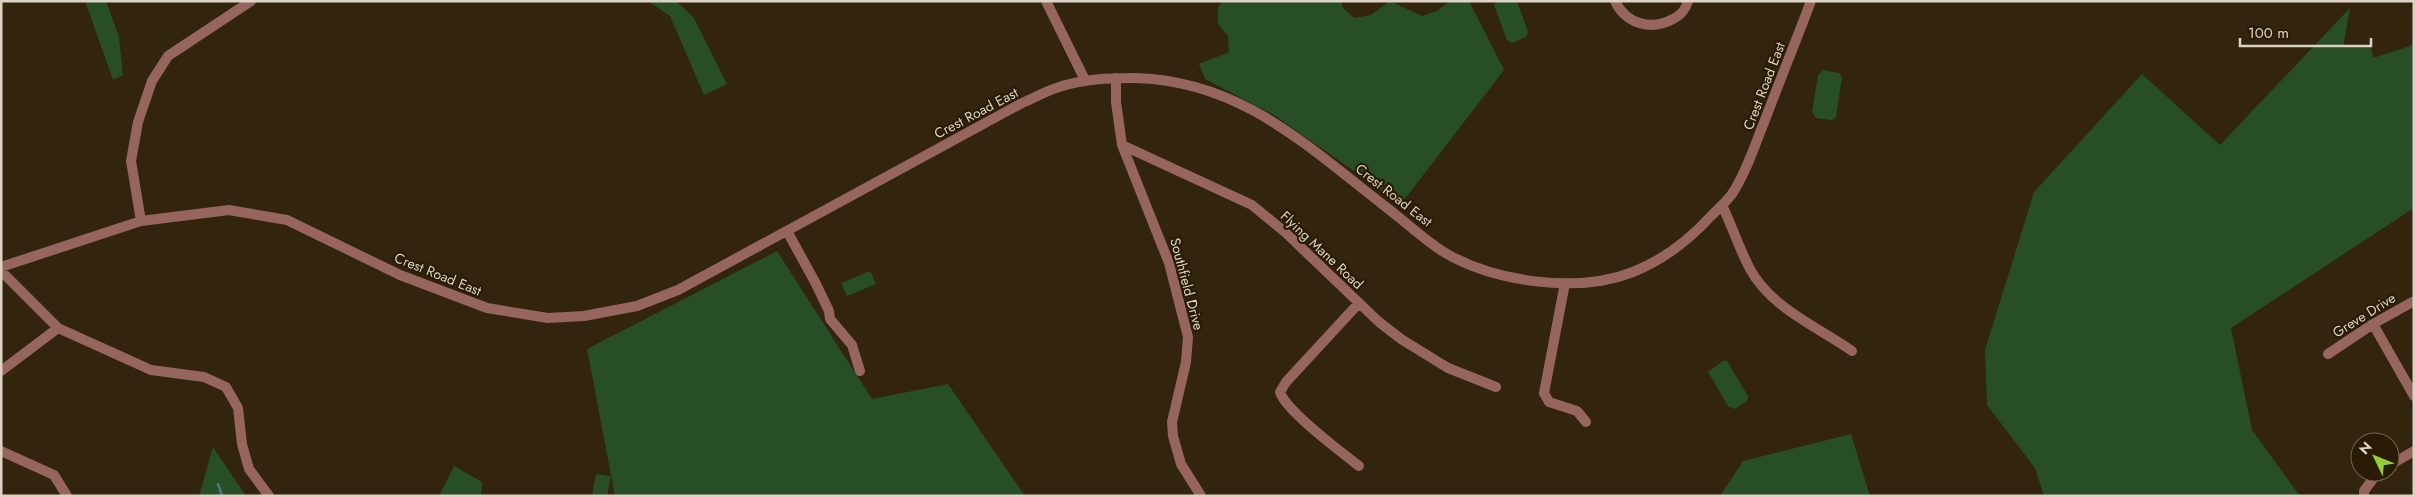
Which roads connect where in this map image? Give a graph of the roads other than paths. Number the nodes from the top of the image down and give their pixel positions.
1 (251, 1) edge
2 (1046, 1) edge
3 (1615, 1) edge
4 (1688, 1) edge
5 (1811, 1) edge
6 (1116, 78) junction
7 (1085, 80) junction
8 (1122, 145) junction
9 (1722, 205) junction
10 (141, 221) junction
11 (787, 231) junction
12 (1, 267) edge
13 (1, 271) edge
14 (1565, 283) junction
15 (2414, 300) edge
16 (1359, 303) junction
17 (2373, 324) junction
18 (58, 328) junction
19 (1852, 351) dead end
20 (2328, 354) dead end
21 (1, 370) edge
22 (860, 372) dead end
23 (1496, 386) dead end
24 (2414, 396) edge
25 (1586, 422) dead end
26 (1, 451) edge
27 (2414, 451) edge
28 (2400, 459) edge
29 (1359, 466) dead end
30 (2371, 482) edge
31 (67, 496) edge
32 (269, 496) edge
33 (1201, 496) edge
34 (2364, 496) edge

1 - 10 street
2 - 7 street
3 - 4 street
5 - 9 street, Crest Road East
6 - 7 street, Crest Road East
6 - 8 street, Southfield Drive
6 - 14 street, Crest Road East
7 - 11 street, Crest Road East
8 - 16 street, Flying Mane Road
8 - 33 street, Southfield Drive
9 - 14 street, Crest Road East
9 - 19 street
10 - 11 street, Crest Road East
10 - 12 street, Crest Road East
11 - 22 street
13 - 18 street
14 - 25 street
15 - 17 street, Greve Drive
16 - 23 street, Flying Mane Road
16 - 29 street
17 - 20 street, Greve Drive
17 - 24 street
18 - 21 street
18 - 32 street
26 - 31 street
27 - 28 street
30 - 34 street

